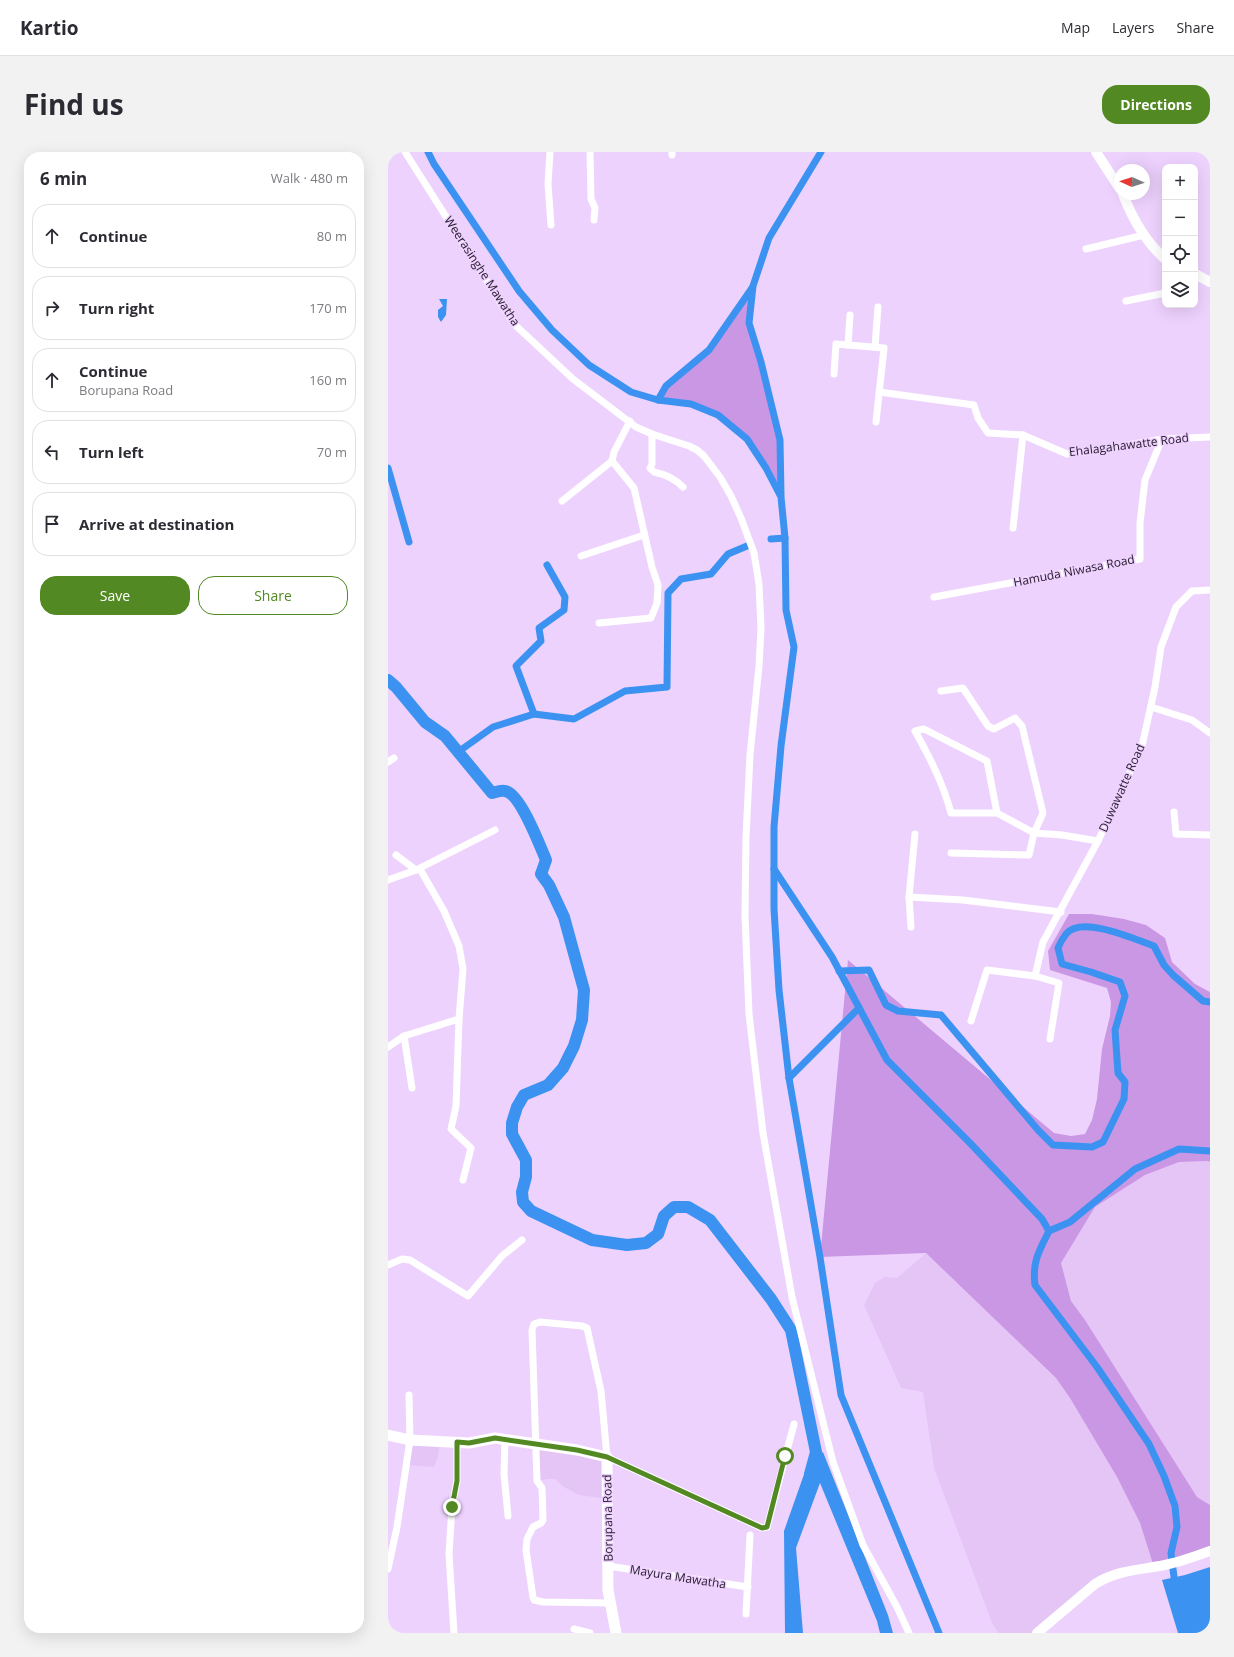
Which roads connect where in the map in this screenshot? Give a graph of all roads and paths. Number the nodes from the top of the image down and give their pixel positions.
1 (405, 152) edge
2 (550, 152) edge
3 (590, 152) edge
4 (1096, 152) edge
5 (1114, 180) edge
6 (1125, 200) edge
7 (594, 220) dead end
8 (551, 225) dead end
9 (1144, 235) junction
10 (1086, 248) dead end
11 (1162, 256) edge
12 (1198, 276) edge
13 (1210, 282) edge
14 (1162, 294) edge
15 (1126, 301) dead end
16 (878, 307) dead end
17 (850, 315) dead end
18 (848, 345) junction
19 (875, 347) junction
20 (834, 374) dead end
21 (879, 392) junction
22 (630, 422) junction
23 (876, 422) dead end
24 (652, 434) junction
25 (1023, 435) junction
26 (1210, 437) edge
27 (1162, 439) junction
28 (612, 460) junction
29 (682, 487) dead end
30 (562, 501) dead end
31 (1013, 528) dead end
32 (644, 535) junction
33 (581, 556) dead end
34 (1210, 590) edge
35 (934, 597) dead end
36 (599, 623) dead end
37 (941, 691) dead end
38 (1151, 707) junction
39 (1210, 733) edge
40 (1174, 812) dead end
41 (997, 813) junction
42 (495, 830) dead end
43 (915, 834) dead end
44 (1034, 834) junction
45 (1210, 835) edge
46 (1098, 841) junction
47 (951, 853) dead end
48 (396, 855) dead end
49 (418, 869) junction
50 (388, 880) edge
51 (909, 897) junction
52 (1061, 912) junction
53 (911, 928) dead end
54 (1035, 976) junction
55 (459, 1019) junction
56 (971, 1021) dead end
57 (404, 1036) junction
58 (1050, 1039) dead end
59 (388, 1046) edge
60 (412, 1088) dead end
61 (463, 1180) dead end
62 (522, 1240) dead end
63 (388, 1265) edge
64 (409, 1395) dead end
65 (794, 1424) dead end
66 (388, 1435) edge
67 (505, 1439) junction
68 (410, 1440) junction
69 (457, 1442) junction
70 (535, 1443) junction
71 (607, 1457) junction
72 (508, 1516) dead end
73 (750, 1535) dead end
74 (1210, 1551) edge
75 (608, 1566) junction
76 (388, 1569) edge
77 (748, 1587) junction
78 (610, 1603) junction
79 (746, 1614) dead end
80 (574, 1628) dead end
81 (454, 1633) edge
82 (590, 1633) edge
83 (616, 1633) edge
84 (910, 1633) edge
85 (1037, 1633) edge

1 - 22 street, Weerasinghe Mawatha
2 - 8 street
3 - 7 street
4 - 5 street
6 - 9 street
9 - 10 street
9 - 11 street
12 - 13 street
14 - 15 street
16 - 19 street
17 - 18 street
18 - 19 street
18 - 20 street
19 - 21 street
21 - 23 street
21 - 25 street, Ehalagahawatte Road
22 - 24 street, Weerasinghe Mawatha
22 - 28 street
24 - 29 street
24 - 84 street, Weerasinghe Mawatha
25 - 27 street, Ehalagahawatte Road
25 - 31 street
26 - 27 street, Ehalagahawatte Road
27 - 35 street, Hamuda Niwasa Road
28 - 30 street
28 - 32 street
32 - 33 street
32 - 36 street
34 - 38 street, Duwawatte Road
37 - 44 street
38 - 39 street
38 - 46 street, Duwawatte Road
40 - 45 street
41 - 41 street
41 - 44 street
42 - 49 street
43 - 51 street
44 - 46 street
44 - 47 street
46 - 52 street, Duwawatte Road
48 - 49 street
49 - 50 street
49 - 55 street
51 - 52 street
51 - 53 street
52 - 54 street, Duwawatte Road
54 - 56 street
54 - 58 street
55 - 57 street
55 - 61 street
57 - 59 street
57 - 60 street
62 - 63 street
64 - 68 street
65 - 71 street
66 - 68 main road, Borupana Road
67 - 69 main road, Borupana Road
67 - 70 main road, Borupana Road
67 - 72 street
68 - 69 main road, Borupana Road
68 - 76 street
69 - 81 street
70 - 71 main road, Borupana Road
70 - 71 street
70 - 78 street
71 - 75 main road, Borupana Road
73 - 77 street
74 - 85 street
75 - 77 street, Mayura Mawatha
75 - 78 main road, Borupana Road
77 - 79 street
78 - 83 main road, Borupana Road
80 - 82 street

